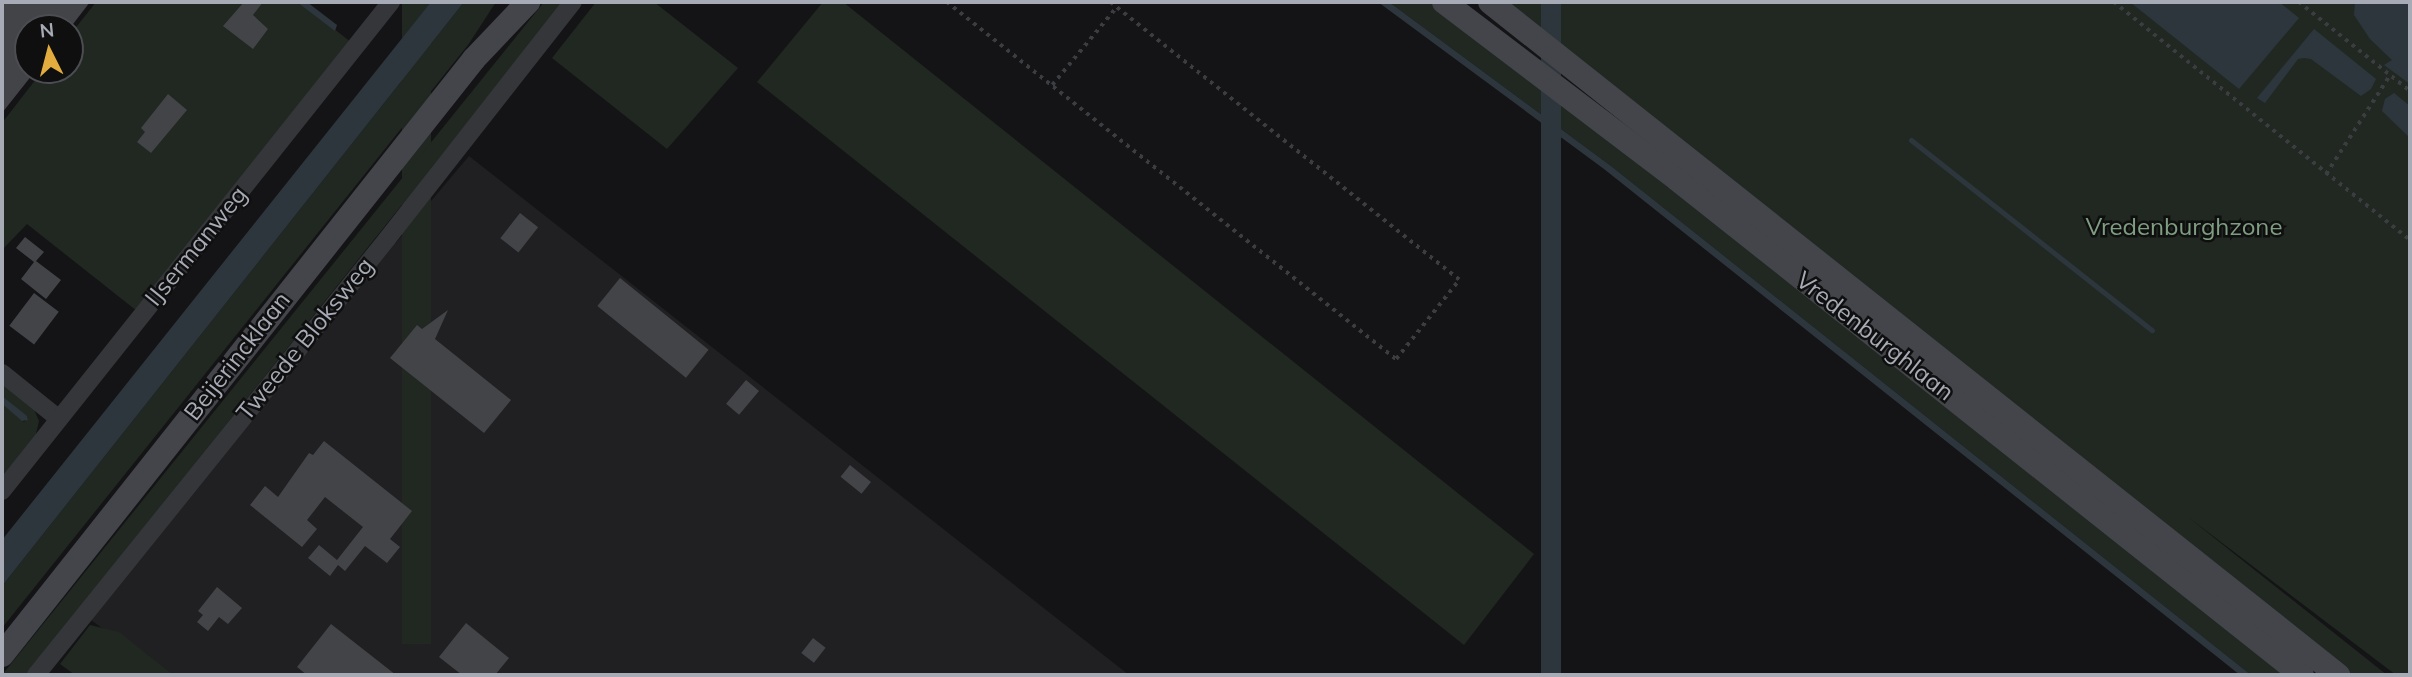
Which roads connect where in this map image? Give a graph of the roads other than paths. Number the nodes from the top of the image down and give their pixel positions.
1 (391, 2) edge
2 (505, 2) edge
3 (527, 2) edge
4 (573, 2) edge
5 (1444, 2) edge
6 (1490, 2) edge
7 (474, 59) junction
8 (2, 373) edge
9 (59, 419) junction
10 (2, 491) edge
11 (2, 655) edge
12 (36, 675) edge
13 (2302, 675) edge
14 (2338, 675) edge

1 - 9 street, IJsermanweg
2 - 7 main road, Beijerincklaan
3 - 7 main road, Beijerincklaan
4 - 12 street, Tweede Bloksweg
5 - 13 main road, Vredenburghlaan
6 - 14 main road, Vredenburghlaan
7 - 11 main road, Beijerincklaan
8 - 9 street
9 - 10 street, IJsermanweg

